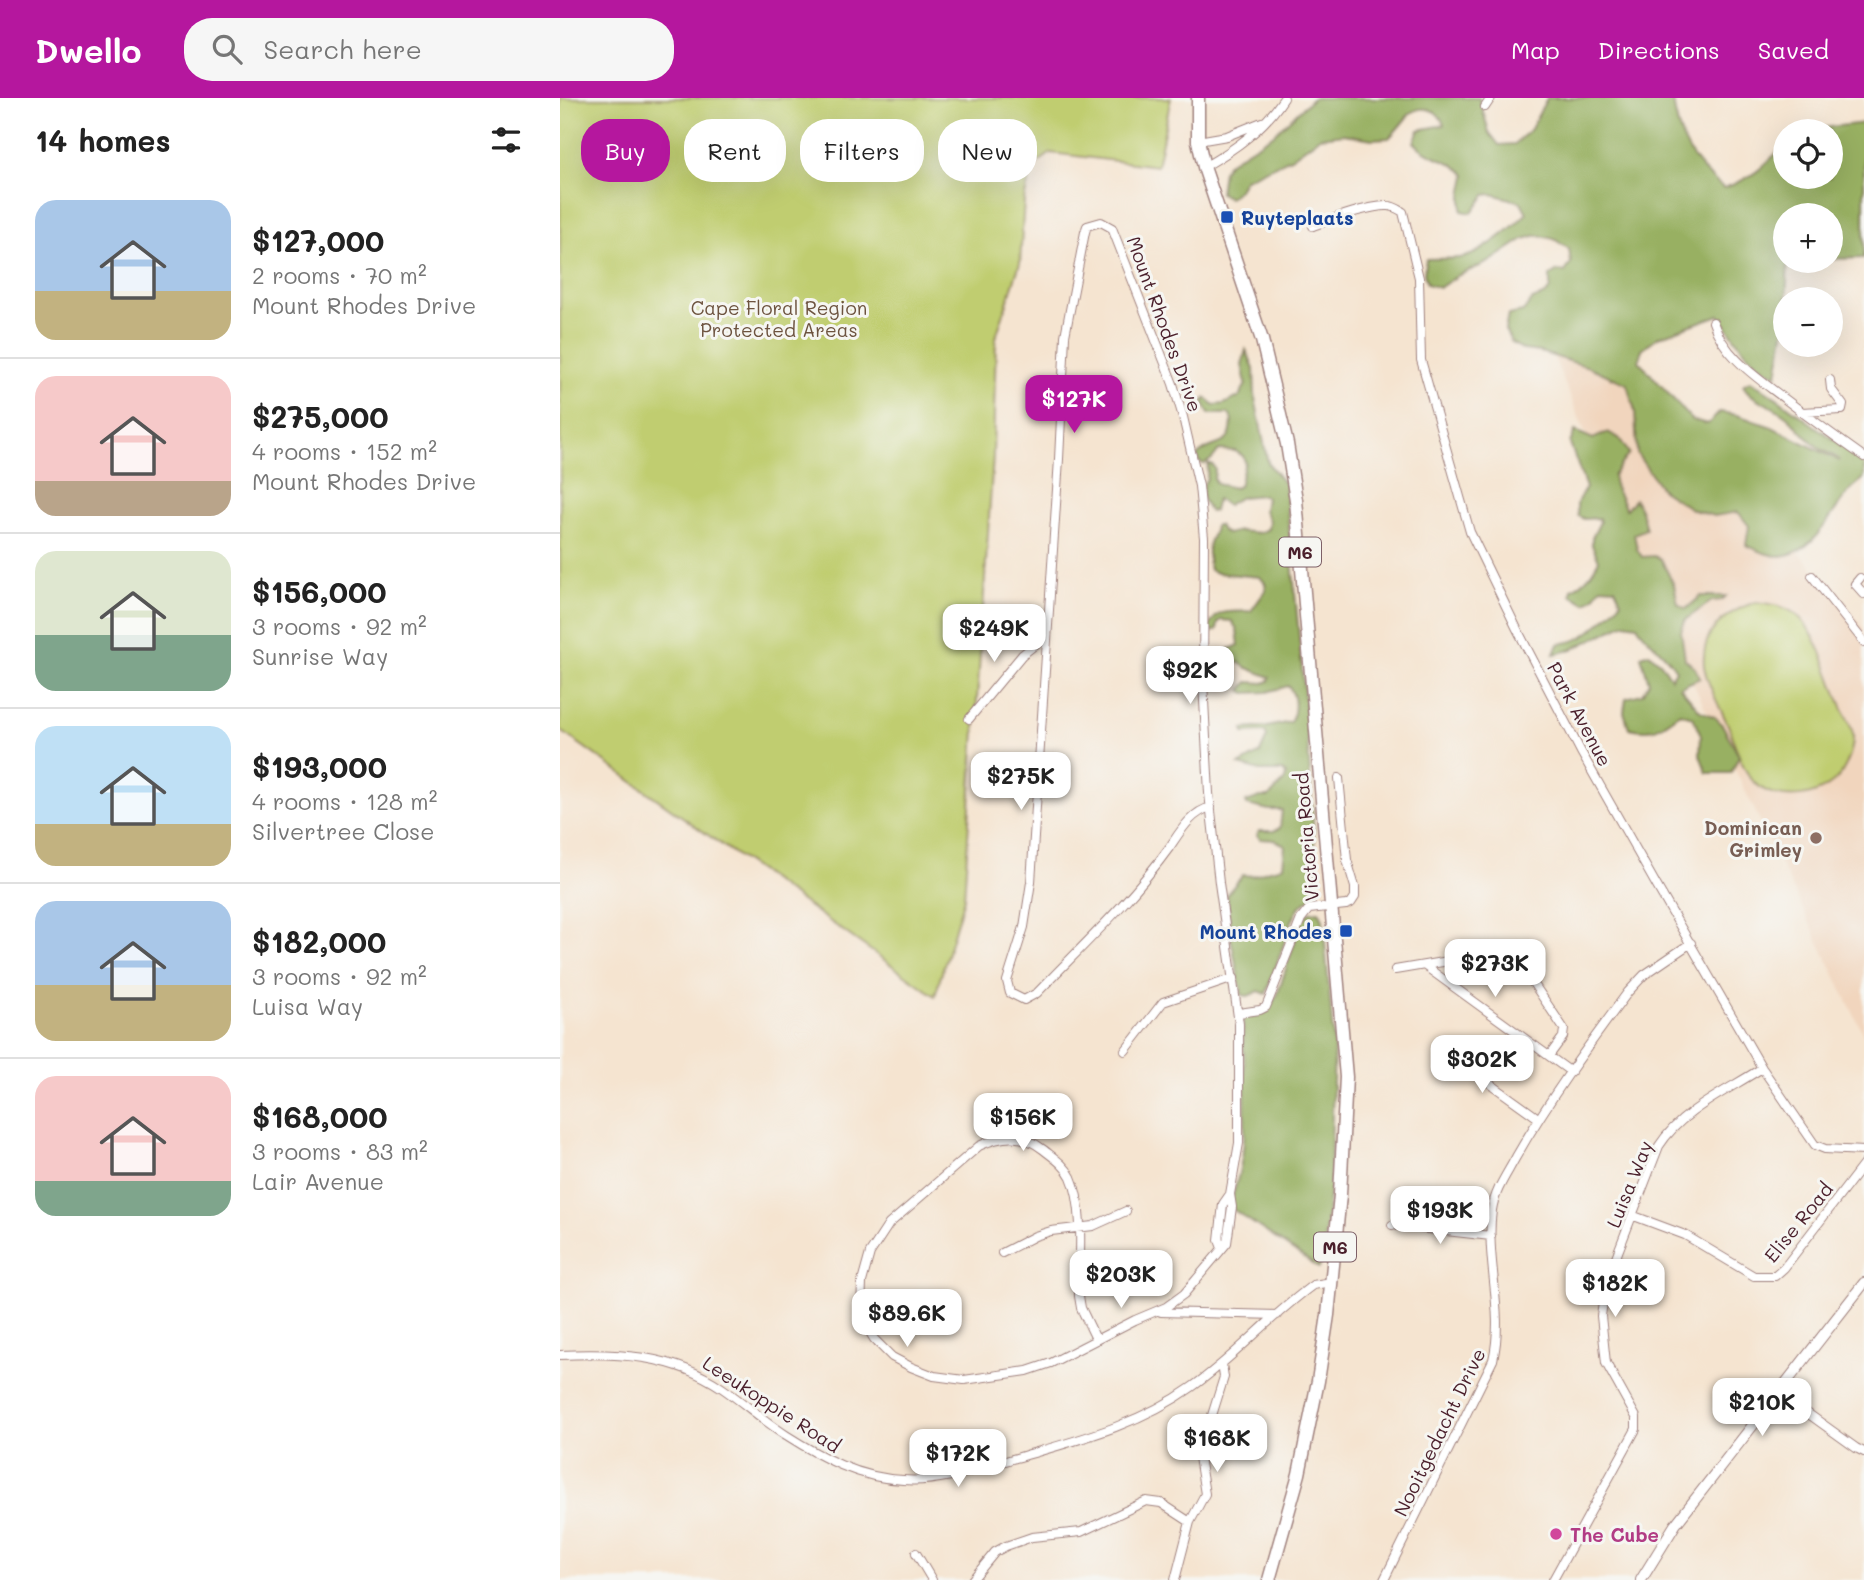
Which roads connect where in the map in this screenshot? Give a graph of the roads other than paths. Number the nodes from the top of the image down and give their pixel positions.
1 (1198, 98) edge
2 (1284, 98) edge
3 (1491, 98) edge
4 (1485, 107) dead end
5 (1268, 118) junction
6 (1198, 141) junction
7 (1204, 167) junction
8 (1313, 226) dead end
9 (1713, 322) dead end
10 (1830, 380) dead end
11 (1801, 412) junction
12 (1864, 457) edge
13 (1812, 576) dead end
14 (1860, 578) dead end
15 (1864, 594) edge
16 (1046, 636) junction
17 (1864, 642) edge
18 (969, 719) dead end
19 (1339, 778) dead end
20 (1211, 807) junction
21 (1351, 903) junction
22 (1331, 907) junction
23 (1355, 912) dead end
24 (1691, 943) junction
25 (1424, 966) junction
26 (1395, 970) dead end
27 (1234, 978) junction
28 (1239, 1013) junction
29 (1443, 1049) dead end
30 (1125, 1051) dead end
31 (1549, 1056) junction
32 (1762, 1068) junction
33 (1572, 1073) junction
34 (1538, 1118) junction
35 (1864, 1151) edge
36 (1864, 1164) edge
37 (1126, 1211) dead end
38 (1634, 1216) junction
39 (1392, 1225) dead end
40 (1079, 1229) junction
41 (1491, 1236) junction
42 (1002, 1253) dead end
43 (1332, 1282) junction
44 (1864, 1283) edge
45 (1158, 1312) junction
46 (1277, 1315) junction
47 (1096, 1339) junction
48 (560, 1355) edge
49 (1222, 1364) junction
50 (1778, 1392) junction
51 (1864, 1452) edge
52 (1190, 1522) junction
53 (916, 1553) dead end
54 (932, 1580) edge
55 (972, 1580) edge
56 (1175, 1580) edge
57 (1269, 1580) edge
58 (1384, 1580) edge
59 (1553, 1580) edge
60 (1642, 1580) edge

1 - 6 main road, Victoria Road / M6
2 - 5 street
3 - 4 street
5 - 6 street
5 - 7 street
6 - 7 main road, Victoria Road / M6
7 - 22 main road, Victoria Road / M6
8 - 24 street, Park Avenue
9 - 11 street
10 - 11 street
11 - 12 street
13 - 17 street
14 - 15 street
16 - 18 street
16 - 20 street, Mount Rhodes Drive
16 - 20 street, Mount Rhodes Drive
19 - 21 street
20 - 27 street, Mount Rhodes Drive
21 - 22 street
21 - 23 street
22 - 28 street
22 - 43 main road, Victoria Road / M6
24 - 32 street, Park Avenue
24 - 33 street, Nooitgedacht Drive
25 - 26 street
25 - 31 street
25 - 31 street
27 - 28 street, Mount Rhodes Drive
27 - 30 street
28 - 45 street, Mount Rhodes Drive
29 - 34 street
31 - 33 street
32 - 35 street, Park Avenue
32 - 38 street, Luisa Way
33 - 34 street, Nooitgedacht Drive
34 - 41 street, Nooitgedacht Drive
36 - 38 street, Elise Road
37 - 40 street
38 - 59 street, Luisa Way
39 - 41 street
40 - 42 street
40 - 47 street
40 - 47 street
41 - 58 street, Nooitgedacht Drive
43 - 46 street, Leeukoppie Road
43 - 57 main road, Victoria Road / M6
44 - 50 street
45 - 46 street
45 - 47 street
46 - 49 street, Leeukoppie Road
48 - 49 street, Leeukoppie Road
49 - 52 street
50 - 51 street
50 - 60 street
52 - 55 street
52 - 56 street
53 - 54 street

